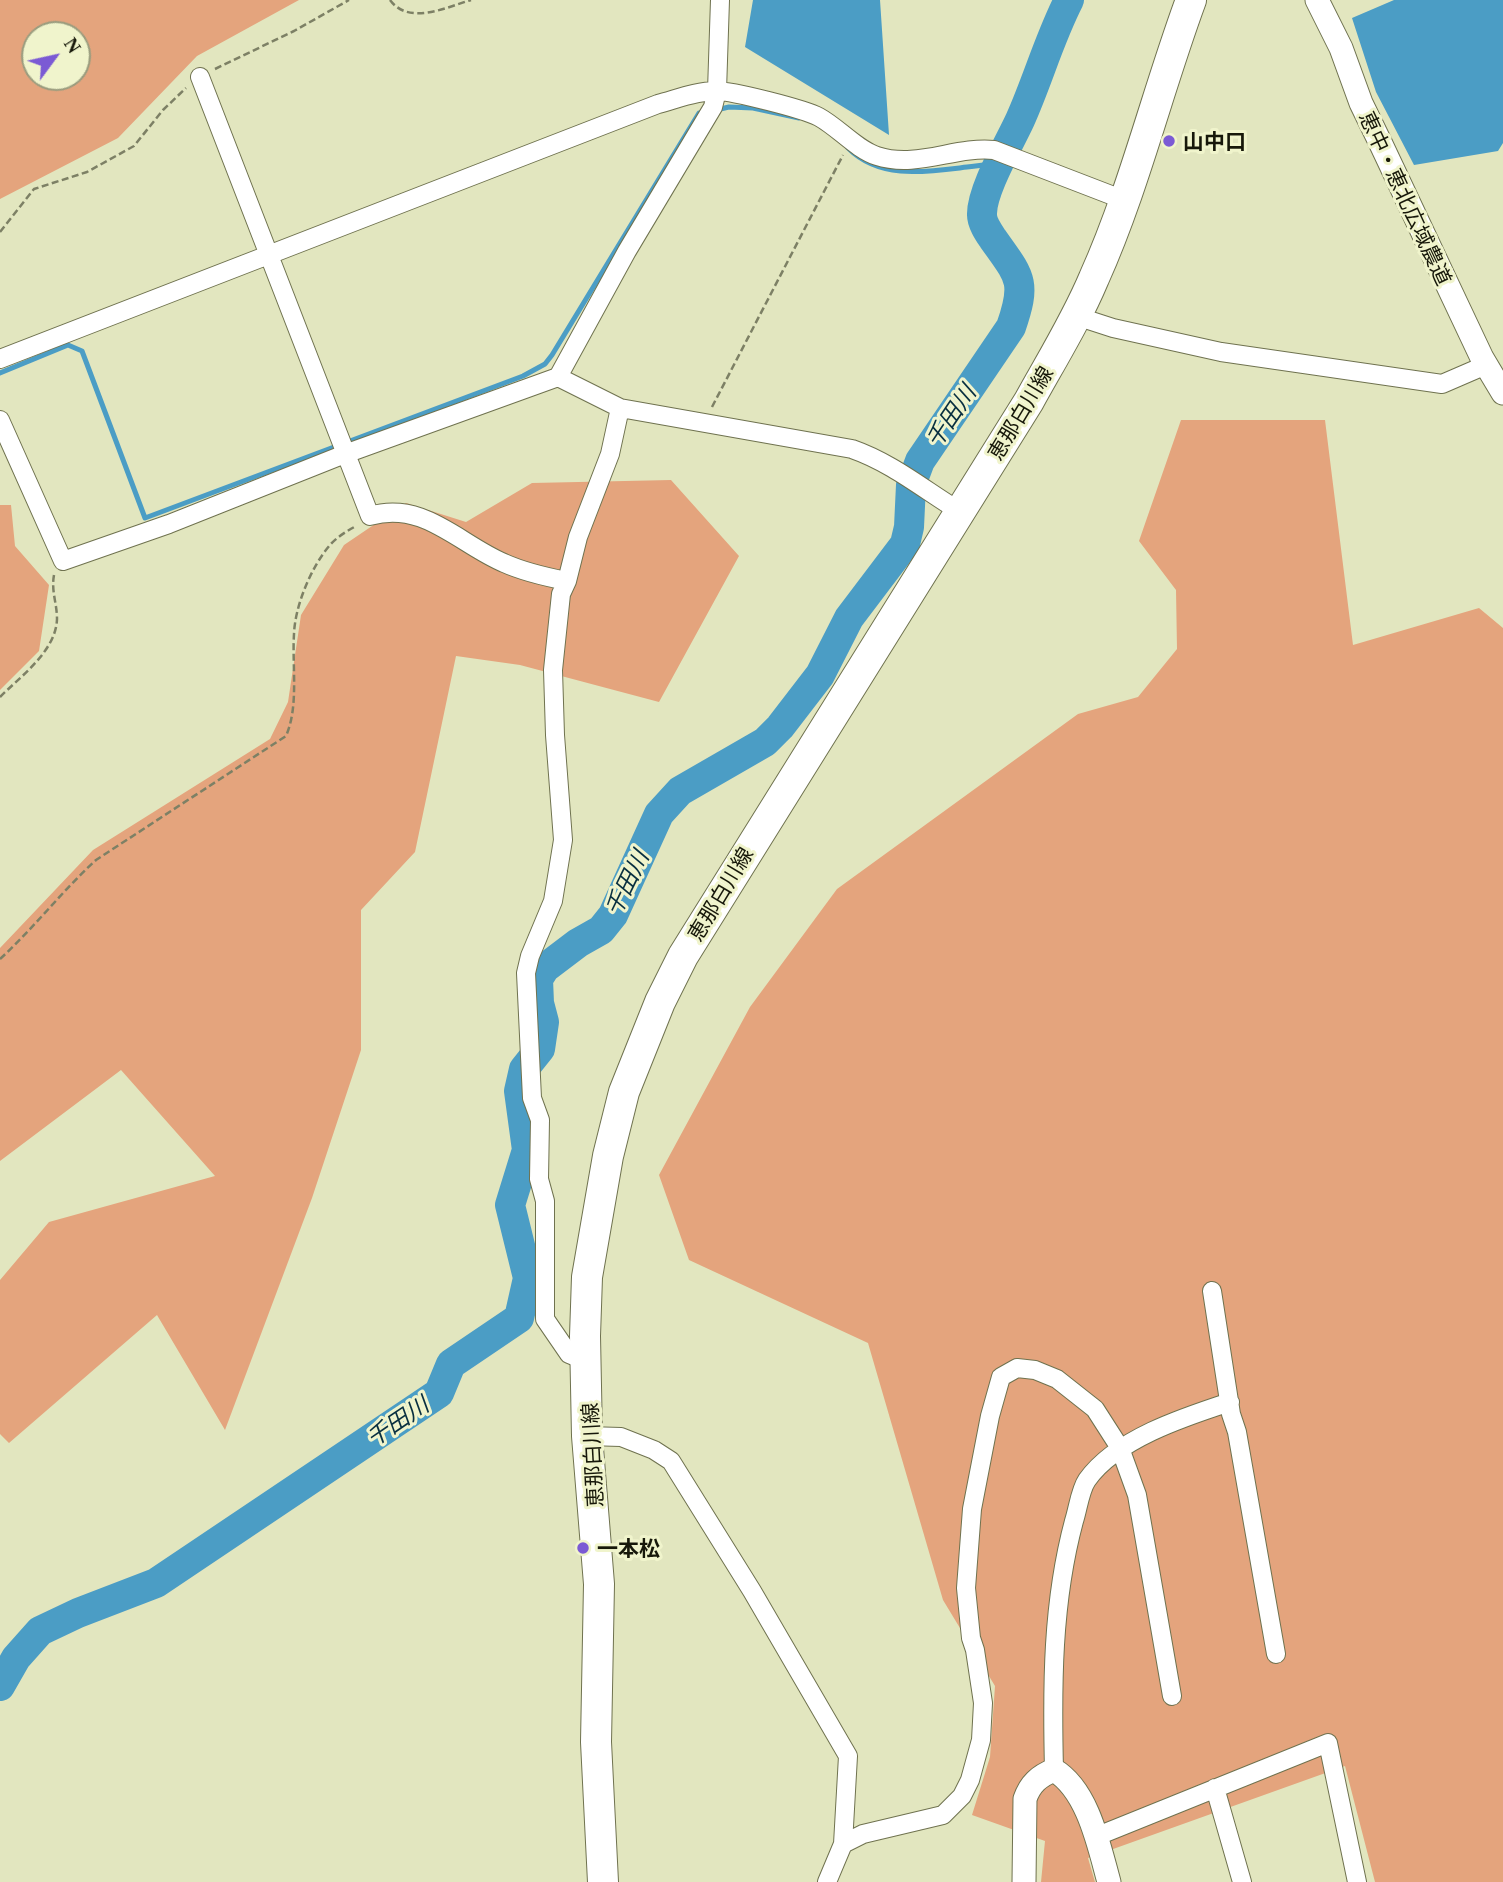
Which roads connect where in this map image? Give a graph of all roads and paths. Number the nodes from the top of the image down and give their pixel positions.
1 (349, 0) edge
2 (390, 0) edge
3 (471, 0) edge
4 (720, 0) edge
5 (1191, 0) edge
6 (1317, 0) edge
7 (200, 77) junction
8 (717, 91) junction
9 (855, 142) junction
10 (1124, 200) junction
11 (0, 232) edge
12 (270, 255) junction
13 (1076, 316) junction
14 (0, 359) edge
15 (1486, 365) junction
16 (558, 377) junction
17 (1503, 393) edge
18 (620, 408) junction
19 (0, 420) edge
20 (704, 423) junction
21 (345, 454) junction
22 (959, 511) junction
23 (370, 516) junction
24 (63, 561) junction
25 (567, 580) junction
26 (0, 697) edge
27 (0, 959) edge
28 (1212, 1291) dead end
29 (586, 1361) junction
30 (1230, 1402) junction
31 (587, 1436) junction
32 (1120, 1448) junction
33 (1276, 1654) dead end
34 (1172, 1696) dead end
35 (1054, 1770) junction
36 (1215, 1788) junction
37 (1095, 1837) junction
38 (843, 1844) junction
39 (603, 1882) edge
40 (827, 1882) edge
41 (1024, 1882) edge
42 (1109, 1882) edge
43 (1242, 1882) edge
44 (1357, 1882) edge

1 - 7 path
2 - 3 path
4 - 8 street
5 - 10 main road, 恵那白川線
6 - 15 street, 恵中・恵北広域農道
7 - 11 path
7 - 12 street
8 - 9 street
8 - 12 street
8 - 16 street
9 - 10 street
9 - 20 path
10 - 13 main road, 恵那白川線
12 - 14 street
12 - 21 street
13 - 15 street
13 - 22 main road, 恵那白川線
15 - 17 street, 恵中・恵北広域農道
16 - 18 street
16 - 21 street
18 - 20 street
18 - 25 street
19 - 24 street
20 - 22 street
21 - 23 street
21 - 24 street
22 - 29 main road, 恵那白川線
23 - 25 street
23 - 27 path
24 - 26 path
25 - 29 street
28 - 30 street
29 - 31 main road, 恵那白川線
30 - 32 street
30 - 33 street
31 - 38 street
31 - 39 main road, 恵那白川線
32 - 34 street
32 - 35 street
32 - 38 street
35 - 37 street
35 - 41 street
36 - 37 street
36 - 43 street
36 - 44 street
37 - 42 street
38 - 40 street

